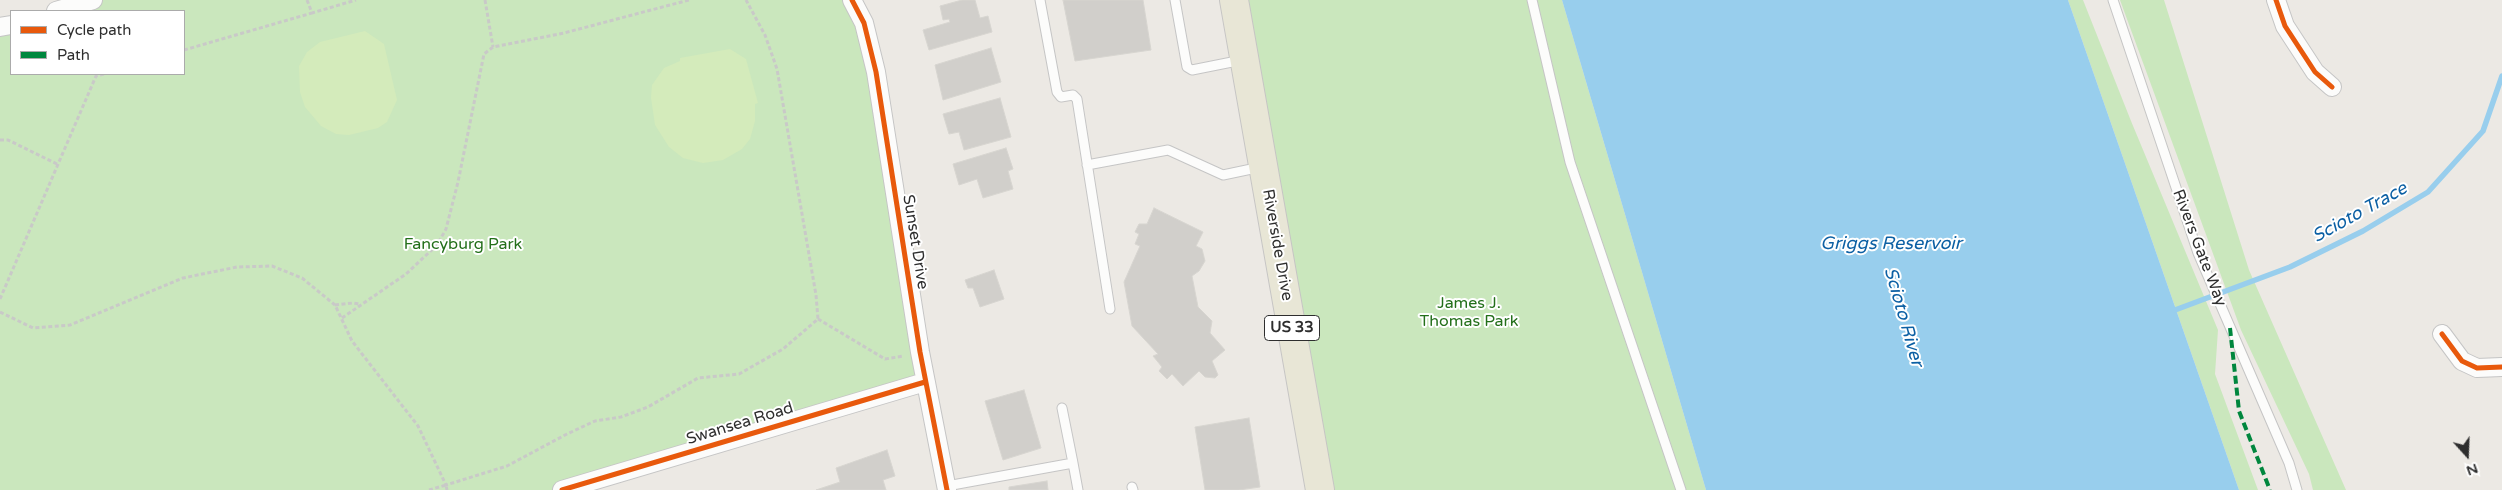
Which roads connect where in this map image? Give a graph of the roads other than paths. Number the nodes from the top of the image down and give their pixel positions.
1 (93, 0) edge
2 (852, 0) edge
3 (1040, 0) edge
4 (1174, 0) edge
5 (1234, 0) edge
6 (1532, 0) edge
7 (2113, 0) edge
8 (2276, 0) edge
9 (59, 10) edge
10 (1245, 59) junction
11 (2332, 87) dead end
12 (1087, 165) junction
13 (1264, 167) junction
14 (1110, 309) dead end
15 (2442, 334) dead end
16 (2502, 367) edge
17 (925, 382) junction
18 (1062, 408) dead end
19 (1073, 463) junction
20 (947, 488) edge
21 (562, 490) edge
22 (1078, 490) edge
23 (1320, 490) edge
24 (1681, 490) edge
25 (2297, 490) edge

1 - 9 street
2 - 17 street, Sunset Drive
3 - 12 lane
4 - 10 lane
5 - 10 main road, Riverside Drive / US 33
6 - 24 lane
7 - 25 lane, Rivers Gate Way
8 - 11 street
10 - 13 main road, Riverside Drive / US 33
12 - 13 lane
12 - 14 lane
13 - 23 main road, Riverside Drive / US 33
15 - 16 street
17 - 20 street, Sunset Drive
17 - 21 street, Swansea Road
18 - 19 lane
19 - 20 lane
19 - 22 lane

